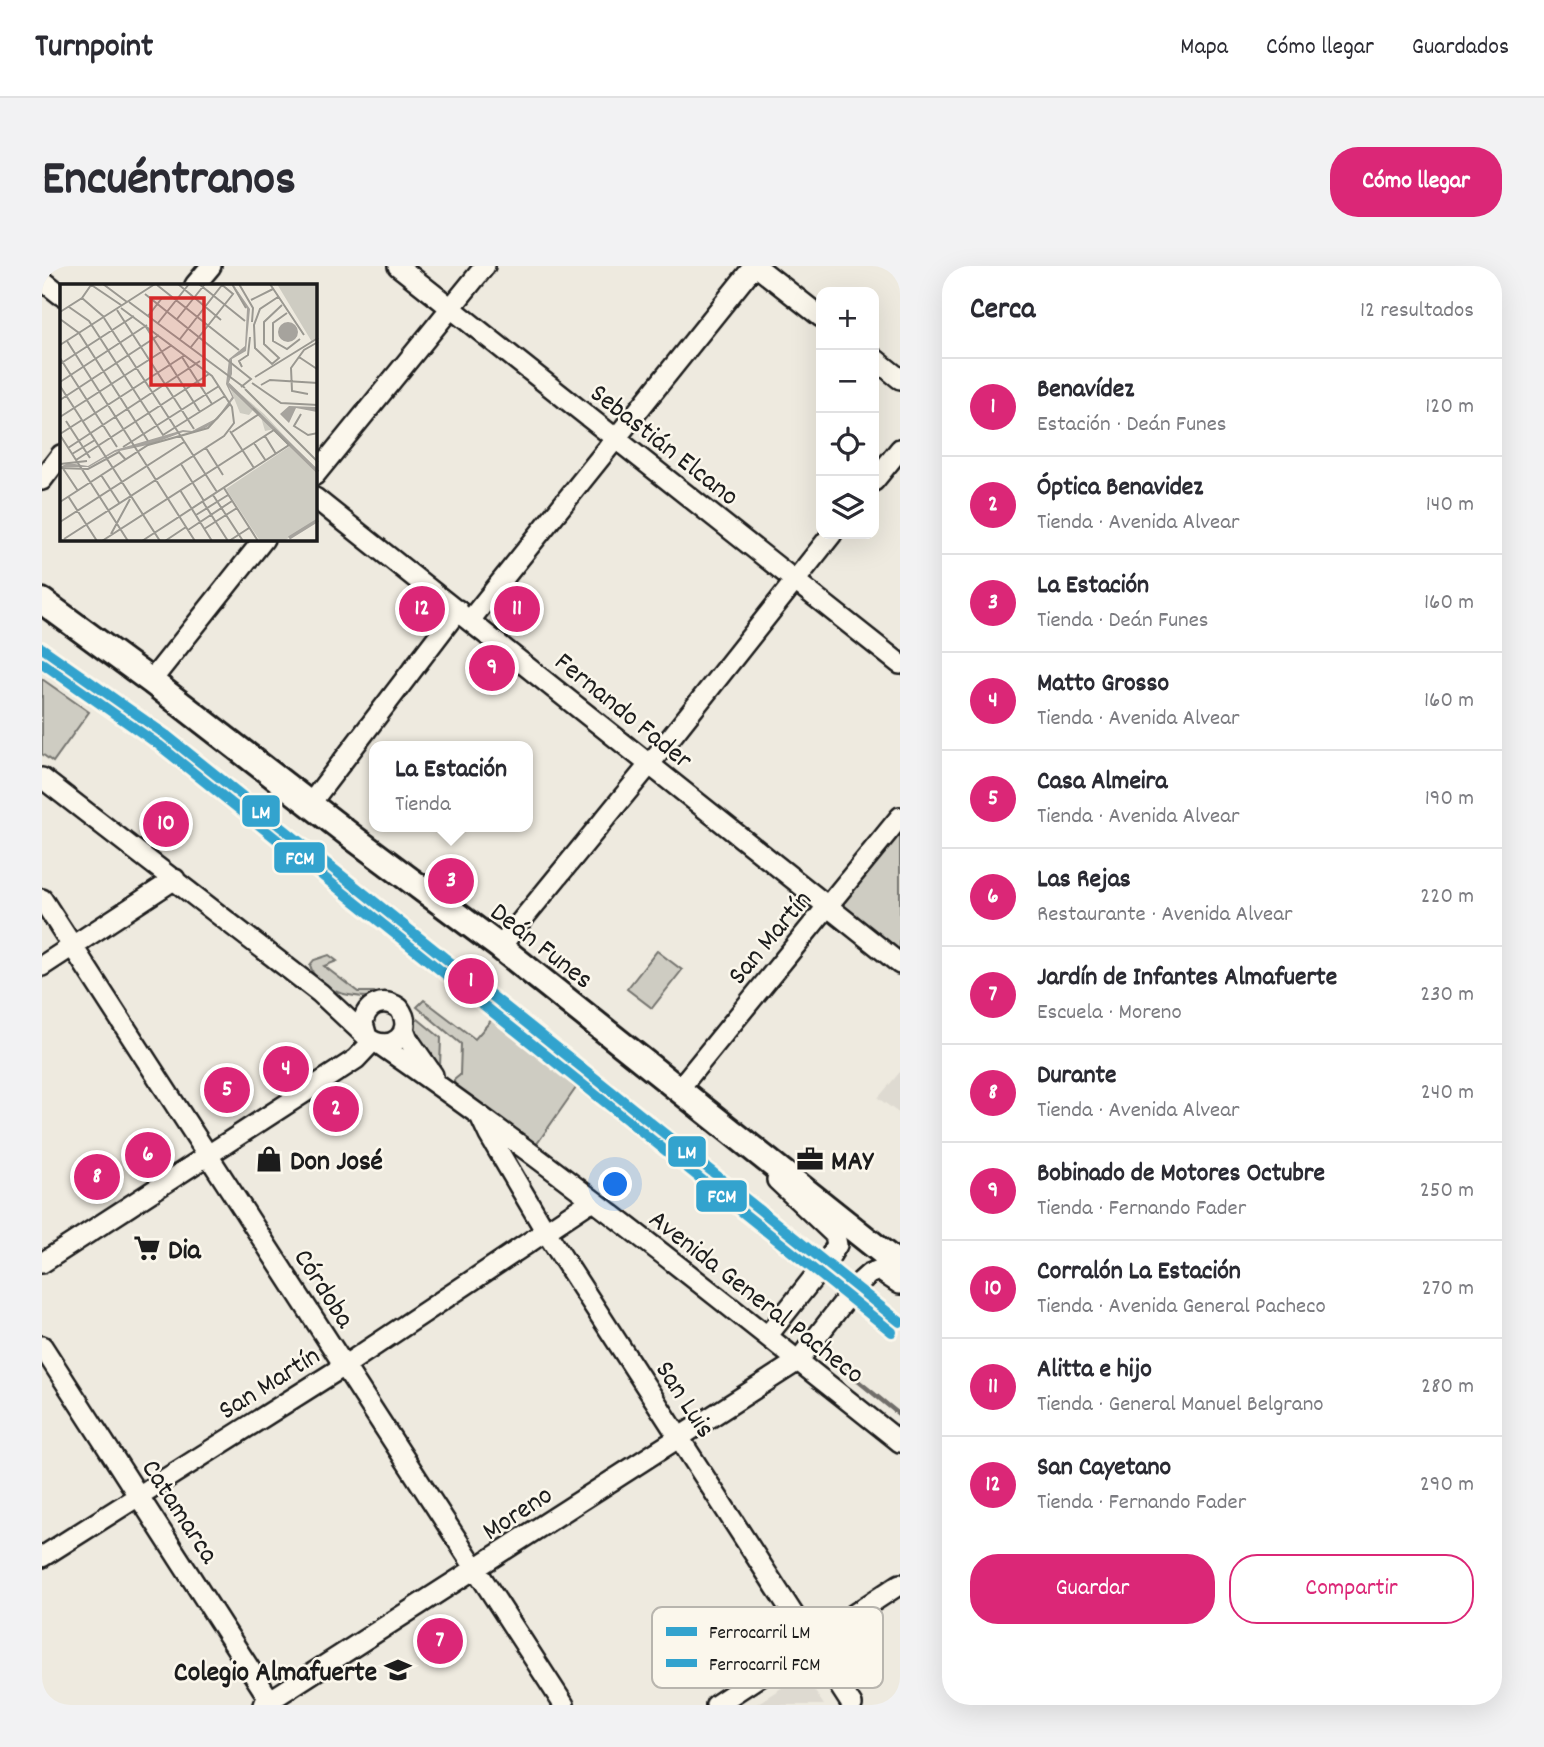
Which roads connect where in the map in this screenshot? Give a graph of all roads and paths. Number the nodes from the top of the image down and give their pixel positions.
1 (211, 266) edge
2 (398, 266) edge
3 (485, 266) edge
4 (755, 266) edge
5 (42, 280) edge
6 (196, 284) edge
7 (60, 294) edge
8 (452, 309) junction
9 (816, 313) edge
10 (879, 362) edge
11 (900, 379) edge
12 (616, 439) junction
13 (900, 449) edge
14 (60, 456) edge
15 (317, 473) edge
16 (878, 476) edge
17 (42, 480) edge
18 (317, 500) edge
19 (828, 539) edge
20 (262, 541) edge
21 (795, 579) junction
22 (42, 601) edge
23 (464, 615) junction
24 (900, 664) edge
25 (151, 681) junction
26 (649, 765) junction
27 (42, 778) edge
28 (310, 804) junction
29 (900, 817) edge
30 (175, 879) junction
31 (42, 899) edge
32 (829, 907) junction
33 (72, 947) junction
34 (500, 947) junction
35 (900, 964) edge
36 (42, 966) edge
37 (320, 993) junction
38 (374, 1005) junction
39 (404, 1029) junction
40 (373, 1041) junction
41 (442, 1087) junction
42 (678, 1090) junction
43 (481, 1118) junction
44 (208, 1155) junction
45 (770, 1161) junction
46 (591, 1201) junction
47 (546, 1232) junction
48 (42, 1263) edge
49 (900, 1266) edge
50 (859, 1283) dead end
51 (900, 1284) edge
52 (846, 1299) dead end
53 (768, 1335) junction
54 (42, 1346) edge
55 (798, 1361) junction
56 (344, 1366) junction
57 (679, 1438) junction
58 (900, 1442) edge
59 (139, 1495) junction
60 (42, 1558) edge
61 (475, 1570) junction
62 (900, 1584) edge
63 (789, 1607) edge
64 (866, 1607) edge
65 (742, 1688) edge
66 (841, 1688) edge
67 (269, 1703) edge
68 (564, 1705) edge
69 (716, 1705) edge
70 (852, 1705) edge

1 - 6 street
2 - 8 street, Sebastián Elcano
3 - 8 street
4 - 9 street
4 - 12 street
5 - 7 street
8 - 12 street, Sebastián Elcano
8 - 15 street
10 - 11 street
12 - 21 street, Sebastián Elcano
12 - 23 street
13 - 16 street
14 - 17 street
18 - 23 street, Fernando Fader
19 - 21 street
20 - 25 street
21 - 24 street, Sebastián Elcano
21 - 26 street
22 - 25 main road, Deán Funes
23 - 26 street, Fernando Fader
23 - 28 street
25 - 28 main road, Deán Funes
26 - 32 street, Fernando Fader
26 - 34 street
27 - 30 street, Avenida General Pacheco
28 - 34 main road, Deán Funes
29 - 32 street, San Martín
30 - 33 street
30 - 37 street, Avenida General Pacheco
31 - 33 street, Córdoba
32 - 35 street, Fernando Fader
32 - 42 street, San Martín
33 - 36 street
33 - 44 street, Córdoba
34 - 42 main road, Deán Funes
37 - 38 street, Avenida General Pacheco
37 - 40 street, Avenida General Pacheco
38 - 39 street
38 - 40 street
39 - 40 street
39 - 41 street
40 - 41 street, Avenida General Pacheco
40 - 44 street
41 - 43 street, Avenida General Pacheco
42 - 45 main road, Deán Funes
43 - 46 street, Avenida General Pacheco
43 - 47 street, San Luis
44 - 48 street
44 - 56 street, Córdoba
45 - 49 main road, Deán Funes
45 - 53 street
46 - 47 street, San Martín
46 - 53 street, Avenida General Pacheco
47 - 56 street, San Martín
47 - 57 street, San Luis
50 - 51 street
52 - 55 street, Moreno
53 - 55 street, Avenida General Pacheco
54 - 59 street, Catamarca
55 - 57 street, Moreno
55 - 58 street, Avenida General Pacheco
56 - 59 street, San Martín
56 - 61 street, Córdoba
57 - 61 street, Moreno
57 - 63 street, San Luis
59 - 60 street, San Martín
59 - 67 street, Catamarca
61 - 67 street, Moreno
61 - 68 street, Córdoba
62 - 64 street
65 - 69 street
66 - 70 street, San Luis

